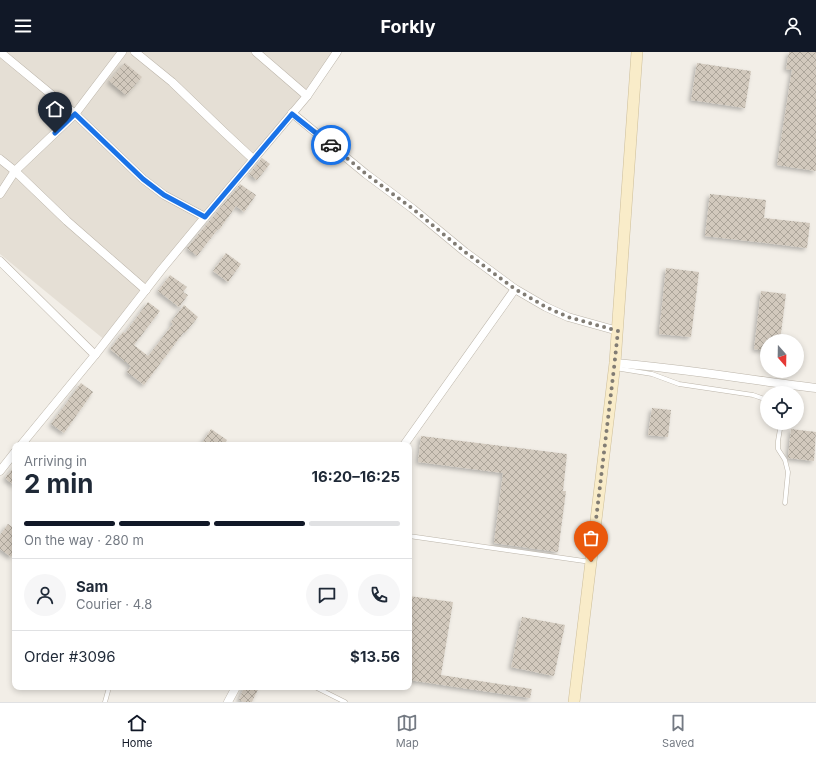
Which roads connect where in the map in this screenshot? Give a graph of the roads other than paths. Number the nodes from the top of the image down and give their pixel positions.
1 (0, 52) edge
2 (122, 52) edge
3 (135, 52) edge
4 (256, 52) edge
5 (337, 52) edge
6 (637, 52) edge
7 (307, 96) junction
8 (75, 114) junction
9 (292, 114) junction
10 (0, 159) edge
11 (253, 159) junction
12 (15, 171) junction
13 (0, 194) edge
14 (205, 217) junction
15 (0, 261) edge
16 (515, 289) junction
17 (146, 290) junction
18 (618, 331) junction
19 (95, 355) junction
20 (615, 365) junction
21 (816, 388) edge
22 (760, 398) edge
23 (780, 430) edge
24 (23, 442) edge
25 (406, 442) edge
26 (12, 456) edge
27 (0, 471) edge
28 (785, 503) dead end
29 (412, 536) edge
30 (591, 562) junction
31 (234, 690) edge
32 (320, 690) edge
33 (108, 691) dead end
34 (105, 702) edge
35 (228, 702) edge
36 (345, 702) edge
37 (574, 702) edge

1 - 8 street
2 - 8 street
3 - 11 street
4 - 7 street
5 - 7 street
6 - 18 street
7 - 9 street
8 - 12 street
8 - 14 street
9 - 11 street
9 - 16 street
10 - 12 street
11 - 14 street
12 - 13 street
12 - 17 street
14 - 17 street
15 - 19 street
16 - 18 street
16 - 25 street
17 - 19 street
18 - 20 street
19 - 24 street
20 - 21 street
20 - 22 lane
20 - 30 street
23 - 28 lane
26 - 27 street
29 - 30 lane
30 - 37 street
31 - 35 street
32 - 36 lane
33 - 34 lane

